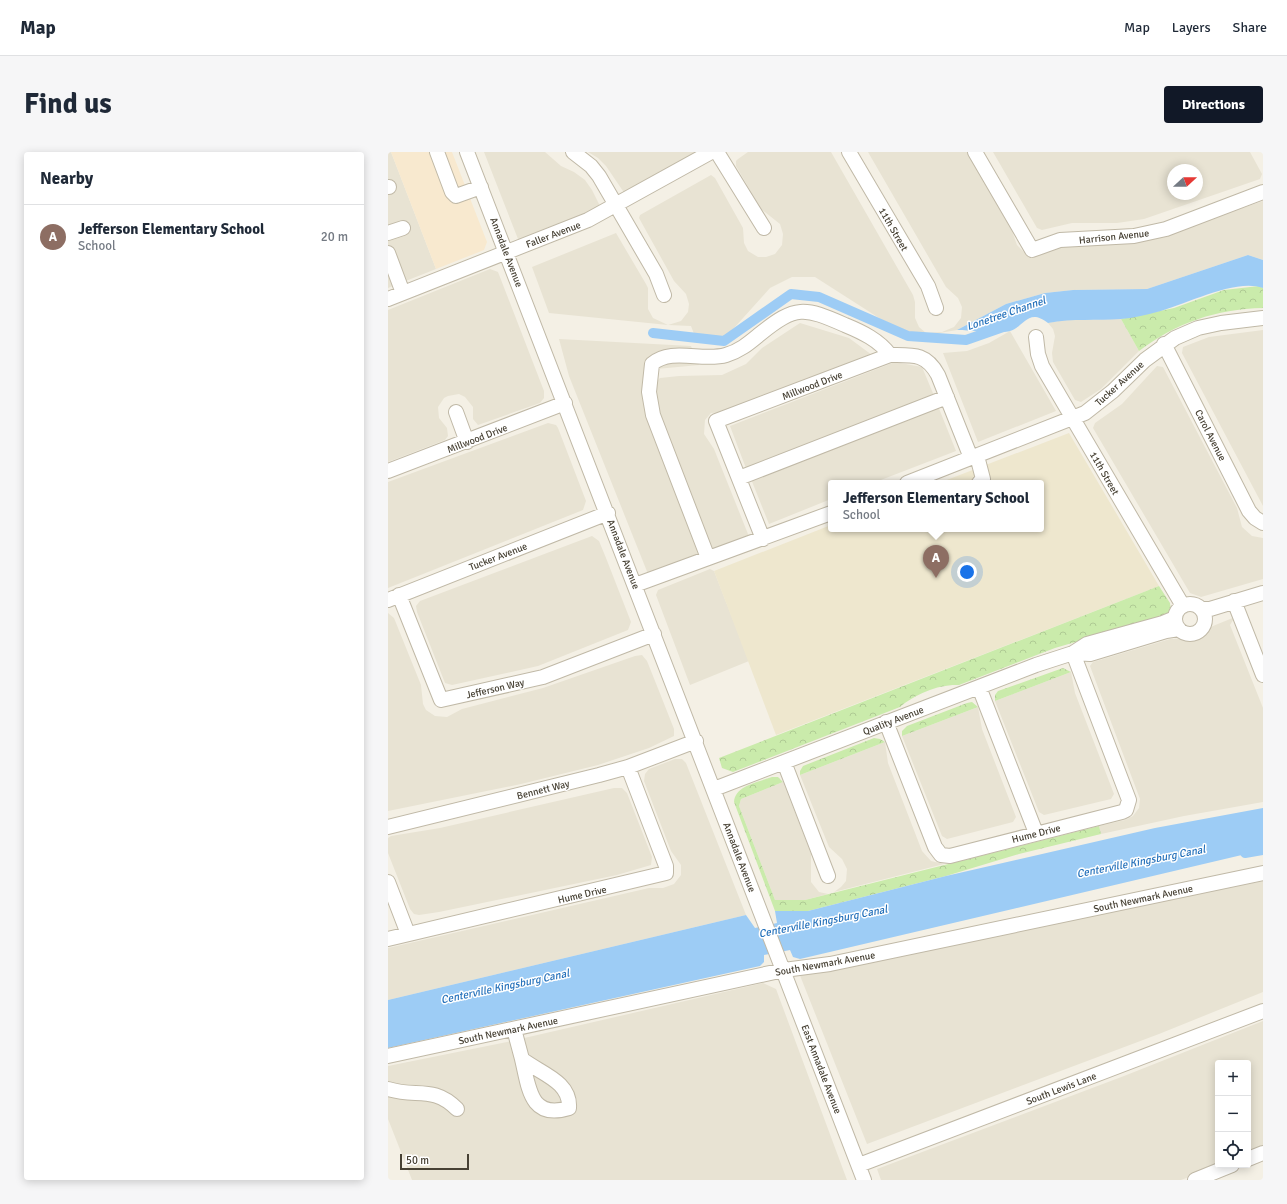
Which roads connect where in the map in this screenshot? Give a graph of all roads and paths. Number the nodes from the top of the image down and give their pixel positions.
1 (437, 152) edge
2 (467, 152) edge
3 (573, 152) edge
4 (711, 152) edge
5 (717, 152) edge
6 (849, 152) edge
7 (975, 152) edge
8 (481, 187) junction
9 (1263, 192) edge
10 (616, 206) junction
11 (402, 228) dead end
12 (764, 228) dead end
13 (388, 233) edge
14 (506, 252) junction
15 (388, 253) edge
16 (403, 293) junction
17 (664, 295) dead end
18 (388, 299) edge
19 (936, 308) dead end
20 (1263, 318) edge
21 (1036, 337) dead end
22 (1164, 344) junction
23 (890, 355) junction
24 (947, 397) junction
25 (565, 403) junction
26 (456, 412) dead end
27 (1073, 419) junction
28 (467, 442) junction
29 (974, 457) junction
30 (388, 471) edge
31 (739, 478) junction
32 (915, 480) edge
33 (982, 480) edge
34 (608, 513) junction
35 (828, 514) edge
36 (1263, 523) edge
37 (763, 539) junction
38 (708, 558) junction
39 (635, 585) junction
40 (1263, 593) edge
41 (394, 597) edge
42 (1263, 602) edge
43 (1236, 605) junction
44 (1201, 609) junction
45 (1179, 618) junction
46 (1204, 624) junction
47 (654, 634) junction
48 (1073, 653) junction
49 (1263, 675) edge
50 (980, 687) junction
51 (886, 722) junction
52 (696, 741) junction
53 (784, 762) junction
54 (628, 767) junction
55 (714, 789) junction
56 (388, 827) edge
57 (1036, 833) junction
58 (1263, 873) edge
59 (828, 876) dead end
60 (388, 882) edge
61 (408, 934) junction
62 (388, 939) edge
63 (781, 964) junction
64 (1263, 1011) edge
65 (514, 1029) junction
66 (388, 1056) edge
67 (522, 1059) dead end
68 (388, 1089) edge
69 (457, 1109) dead end
70 (1263, 1153) edge
71 (1251, 1158) edge
72 (859, 1165) junction
73 (1225, 1168) edge
74 (864, 1180) edge
75 (1195, 1180) edge

1 - 8 street
2 - 8 street, Annadale Avenue
3 - 10 street
4 - 10 street, Faller Avenue
5 - 12 street
6 - 19 street, 11th Street
7 - 9 street, Harrison Avenue
8 - 14 street, Annadale Avenue
10 - 14 street, Faller Avenue
10 - 17 street
11 - 13 street
14 - 16 street, Faller Avenue
14 - 25 street, Annadale Avenue
15 - 16 street
16 - 18 street, Faller Avenue
20 - 22 street, Tucker Avenue
21 - 27 street, 11th Street
22 - 27 street, Tucker Avenue
22 - 36 street, Carol Avenue
23 - 24 street, Millwood Drive
23 - 31 street, Millwood Drive
23 - 38 street
24 - 29 street, Millwood Drive
24 - 31 street
25 - 28 street, Millwood Drive
25 - 34 street, Annadale Avenue
26 - 28 street
27 - 29 street, Tucker Avenue
27 - 45 street, 11th Street
28 - 30 street, Millwood Drive
29 - 32 street, Tucker Avenue
29 - 33 street, Millwood Drive
31 - 37 street, Millwood Drive
34 - 39 street, Annadale Avenue
34 - 41 street, Tucker Avenue
35 - 37 street
37 - 38 street
38 - 39 street
39 - 47 street, Annadale Avenue
40 - 43 street
41 - 47 street, Jefferson Way
42 - 43 street
43 - 44 street
43 - 46 street
43 - 49 street
44 - 45 street
44 - 46 street
45 - 46 street
45 - 48 street, Quality Avenue
47 - 52 street, Annadale Avenue
48 - 50 street, Quality Avenue
48 - 57 street, Hume Drive
50 - 51 street, Quality Avenue
50 - 57 street
51 - 53 street, Quality Avenue
51 - 57 street, Hume Drive
52 - 54 street, Bennett Way
52 - 55 street, Annadale Avenue
53 - 55 street, Quality Avenue
53 - 59 street
54 - 56 street, Bennett Way
54 - 61 street, Hume Drive
55 - 63 street, Annadale Avenue
58 - 63 street, South Newmark Avenue
60 - 61 street
61 - 62 street, Hume Drive
63 - 65 street, South Newmark Avenue
63 - 72 street, East Annadale Avenue
64 - 72 street, South Lewis Lane
65 - 66 street, South Newmark Avenue
65 - 67 street
68 - 69 street
70 - 71 street
72 - 74 street, East Annadale Avenue
73 - 75 street

